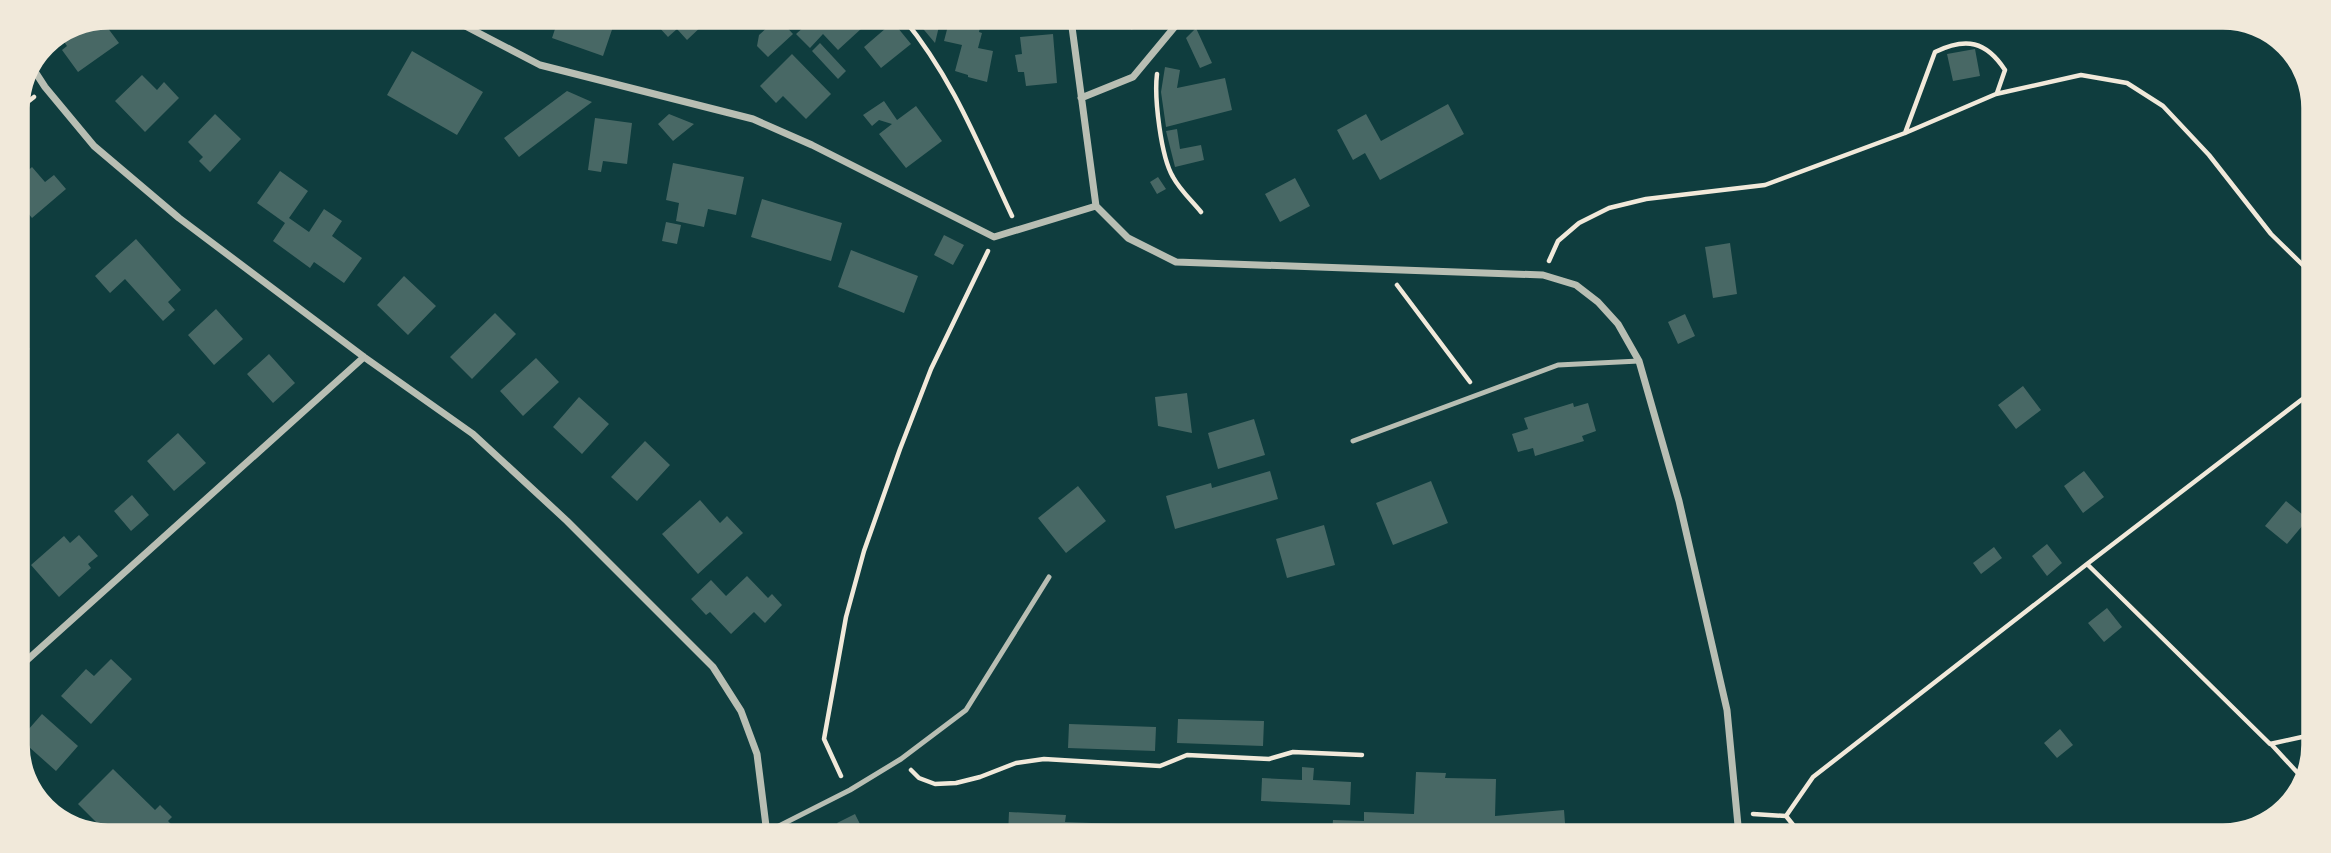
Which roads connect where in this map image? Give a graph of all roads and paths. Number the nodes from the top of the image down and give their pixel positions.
1 (469, 28) edge
2 (911, 28) edge
3 (1072, 28) edge
4 (1173, 28) edge
5 (1161, 42) junction
6 (36, 73) edge
7 (1996, 94) junction
8 (1081, 98) junction
9 (1905, 133) junction
10 (1096, 206) junction
11 (1201, 212) dead end
12 (1018, 230) junction
13 (994, 237) junction
14 (2303, 265) edge
15 (1384, 268) junction
16 (1543, 275) junction
17 (364, 357) junction
18 (1639, 361) junction
19 (1479, 395) junction
20 (2303, 399) edge
21 (1353, 441) dead end
22 (2087, 564) junction
23 (1049, 577) dead end
24 (28, 659) edge
25 (2303, 737) edge
26 (2270, 744) junction
27 (1362, 755) dead end
28 (901, 759) junction
29 (836, 766) dead end
30 (2298, 774) edge
31 (1738, 813) junction
32 (1786, 816) junction
33 (766, 825) edge
34 (782, 825) edge
35 (1739, 825) edge
36 (1793, 825) edge

1 - 13 street
2 - 12 path
3 - 8 street
4 - 5 street
5 - 8 street
5 - 11 path
6 - 17 street
7 - 9 path
7 - 9 path
7 - 14 path
8 - 10 street
9 - 16 path
10 - 12 street
10 - 15 street
12 - 13 street
13 - 29 path
15 - 16 street
15 - 19 path
16 - 18 street
17 - 24 street
17 - 33 street
18 - 19 lane
18 - 31 street
19 - 21 lane
20 - 22 path
22 - 26 path
22 - 32 path
23 - 28 lane
25 - 26 path
26 - 30 path
27 - 28 path
28 - 34 lane
31 - 32 path
31 - 35 street
32 - 36 path

